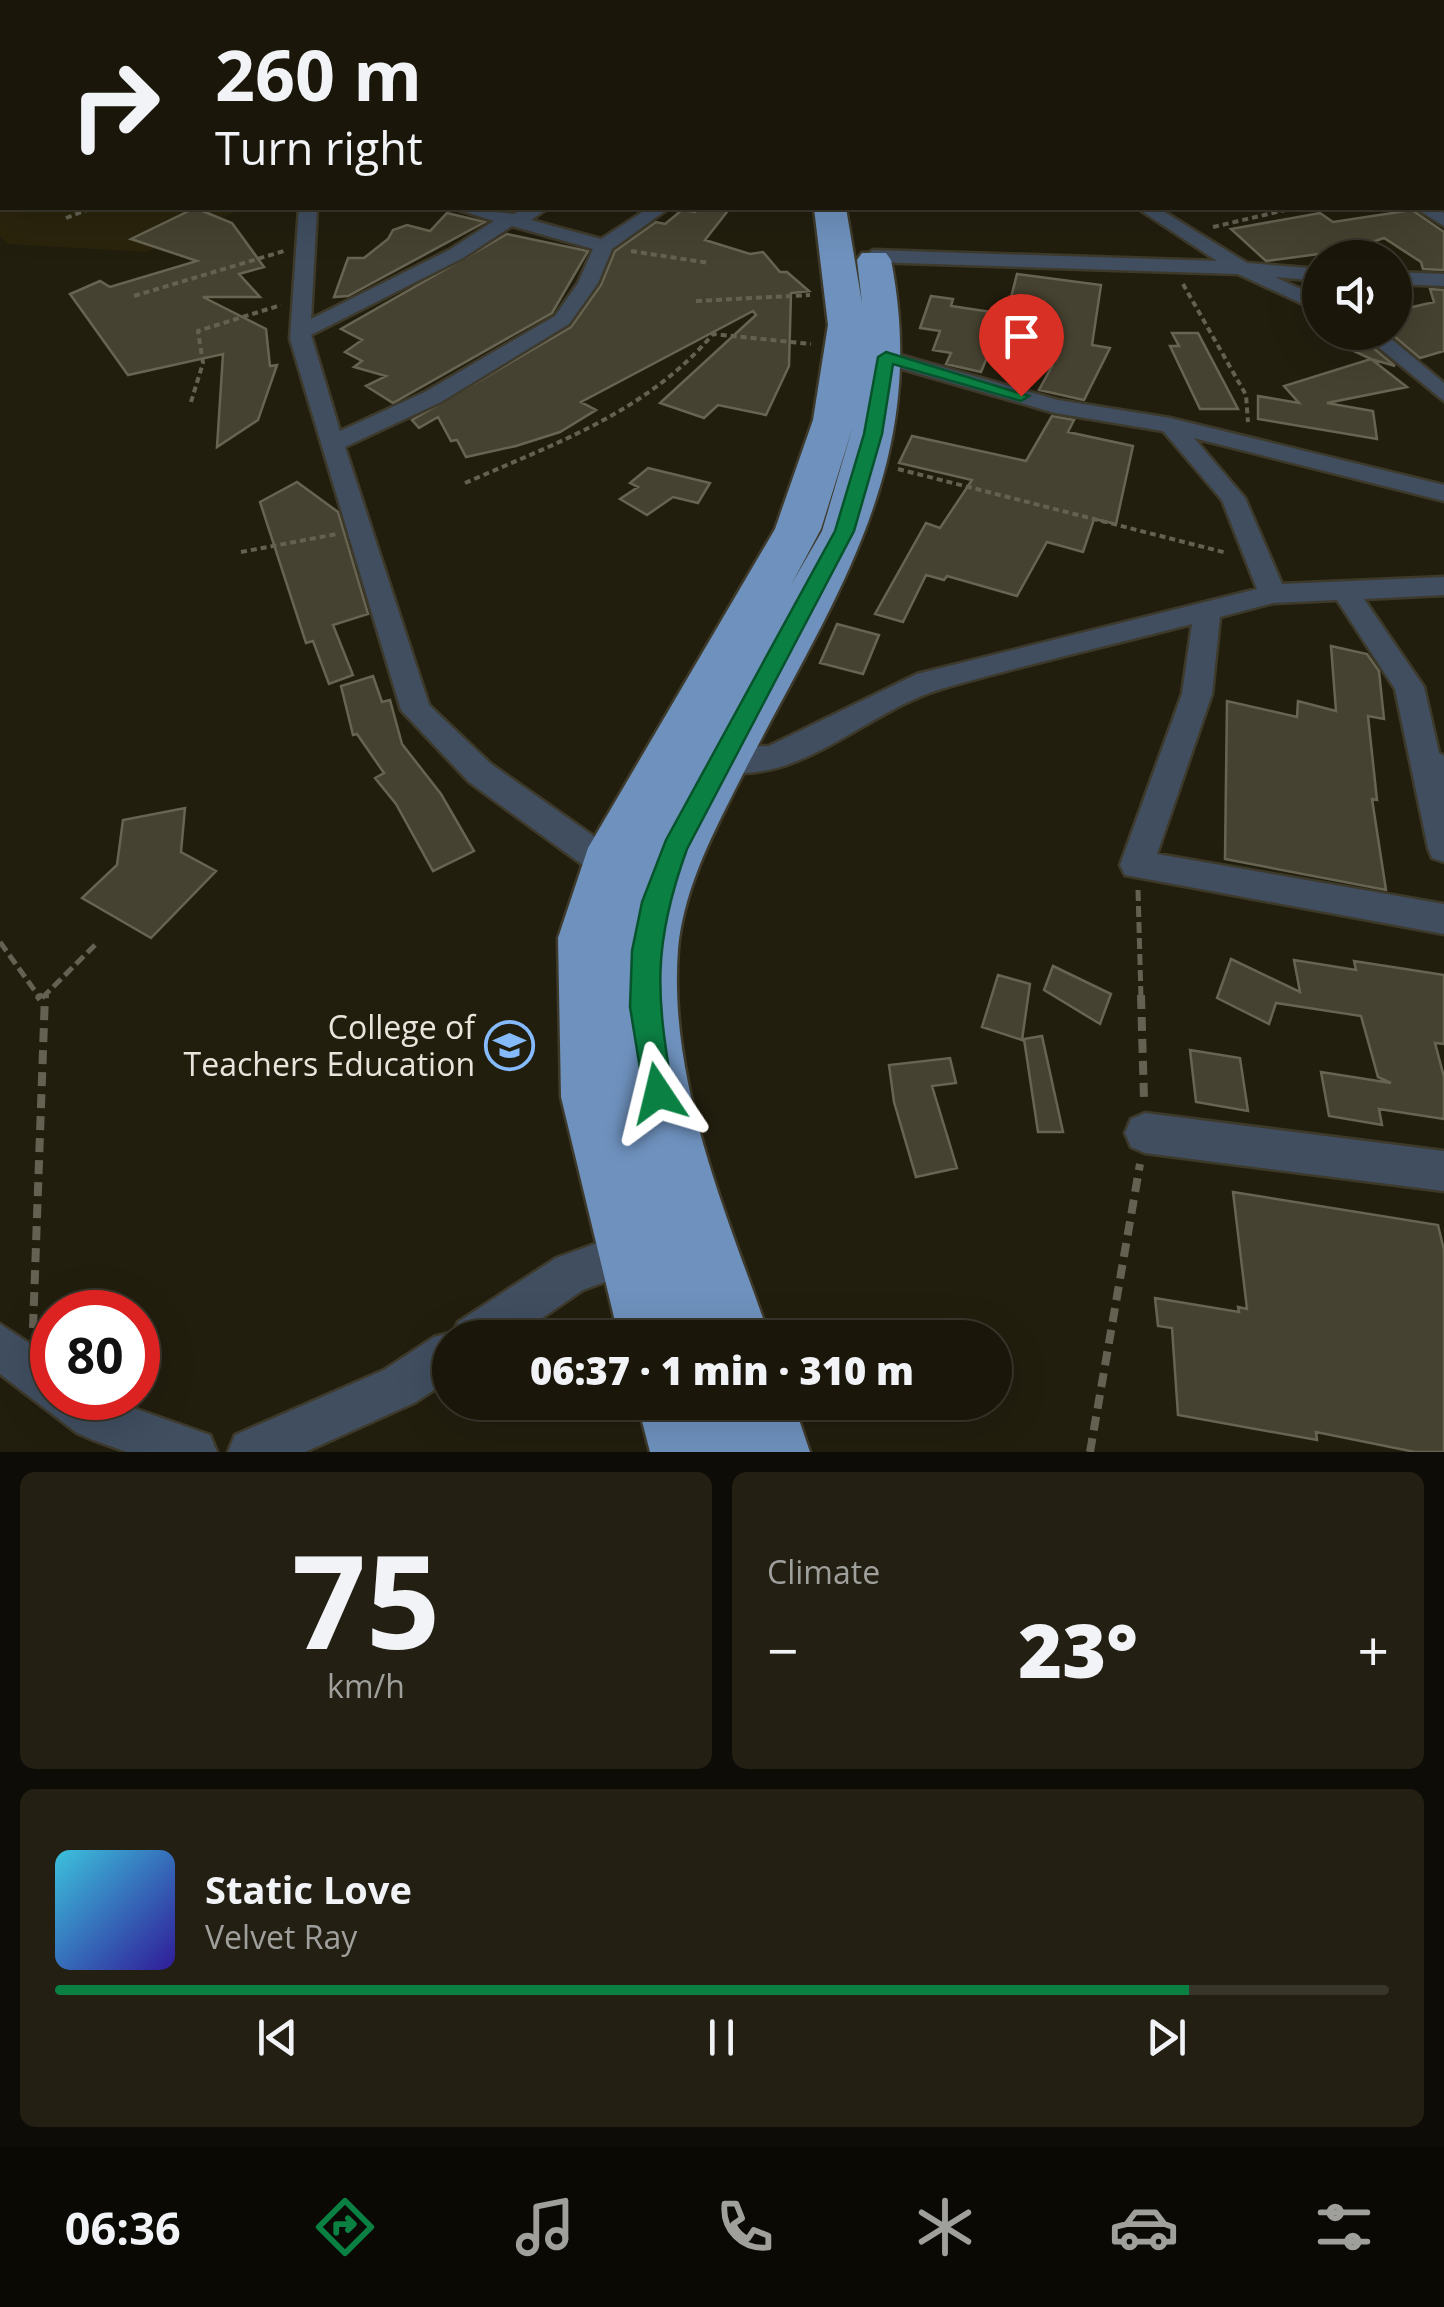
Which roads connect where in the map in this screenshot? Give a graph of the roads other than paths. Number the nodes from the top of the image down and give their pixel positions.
1 (308, 210) edge
2 (470, 210) edge
3 (535, 210) edge
4 (657, 210) edge
5 (831, 210) edge
6 (1149, 210) edge
7 (512, 220) junction
8 (604, 246) junction
9 (1242, 269) junction
10 (1302, 274) edge
11 (1412, 279) edge
12 (1444, 280) edge
13 (861, 292) edge
14 (1302, 297) edge
15 (300, 332) junction
16 (1391, 350) edge
17 (1444, 394) edge
18 (1170, 425) junction
19 (332, 444) junction
20 (1444, 493) edge
21 (1444, 586) edge
22 (1344, 589) junction
23 (1272, 594) junction
24 (1207, 612) junction
25 (700, 754) junction
26 (1435, 766) edge
27 (1444, 848) edge
28 (610, 866) junction
29 (1444, 918) edge
30 (1145, 1132) dead end
31 (1444, 1171) edge
32 (634, 1249) junction
33 (702, 1252) junction
34 (501, 1320) edge
35 (655, 1320) edge
36 (724, 1320) edge
37 (432, 1365) edge
38 (101, 1420) edge
39 (684, 1420) edge
40 (757, 1420) edge
41 (193, 1452) edge
42 (252, 1452) edge
43 (693, 1452) edge
44 (767, 1452) edge

1 - 15 street
2 - 7 street
3 - 7 street
4 - 8 street
5 - 13 highway
6 - 9 street
7 - 8 street
7 - 15 street
8 - 19 street
9 - 10 street
9 - 13 street
9 - 14 street
11 - 12 street
13 - 18 street
13 - 25 highway
13 - 25 highway
15 - 19 street
16 - 17 street
18 - 20 street
18 - 23 street
19 - 28 street
21 - 22 street
22 - 23 street
22 - 26 street
23 - 24 street
24 - 25 street
24 - 29 street
25 - 28 highway
25 - 33 highway
26 - 27 street
28 - 32 highway
30 - 31 street
32 - 33 street
32 - 34 street
32 - 35 highway
33 - 36 highway
37 - 42 street
38 - 41 street
39 - 43 highway
40 - 44 highway

